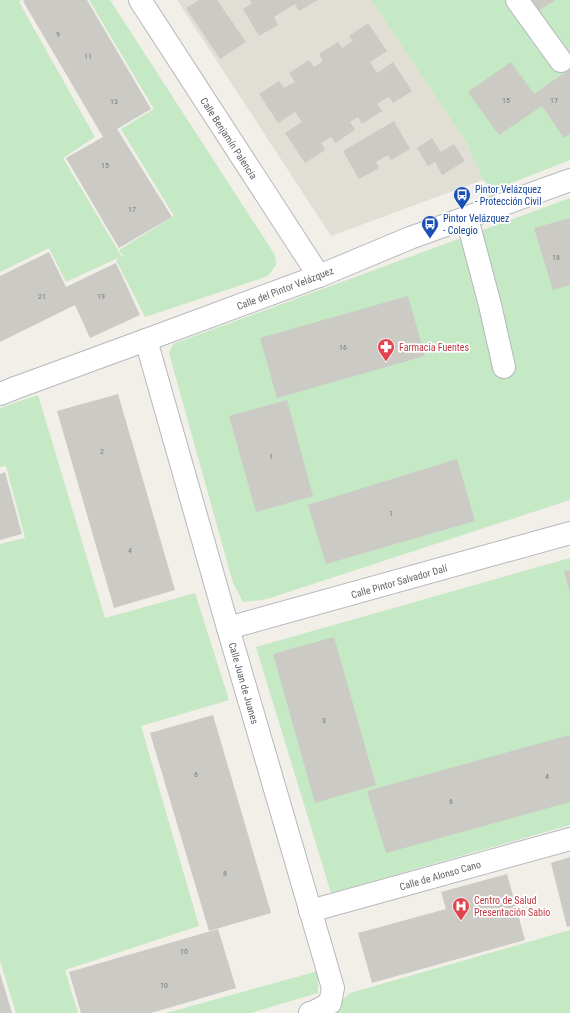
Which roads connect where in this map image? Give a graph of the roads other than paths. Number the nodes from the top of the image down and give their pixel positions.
1 (140, 0) edge
2 (517, 0) edge
3 (560, 61) edge
4 (570, 180) edge
5 (467, 218) junction
6 (319, 276) junction
7 (146, 340) junction
8 (504, 367) dead end
9 (0, 394) edge
10 (570, 533) edge
11 (228, 628) junction
12 (570, 838) edge
13 (310, 911) junction
14 (310, 1013) edge

1 - 6 street, Calle Benjamín Palencia
2 - 3 street
4 - 5 street, Calle del Pintor Velázquez
5 - 6 street, Calle del Pintor Velázquez
5 - 8 street
6 - 7 street, Calle del Pintor Velázquez
7 - 9 street, Calle del Pintor Velázquez
7 - 11 street, Calle Juan de Juanes
10 - 11 street, Calle Pintor Salvador Dalí
11 - 13 street, Calle Juan de Juanes
12 - 13 street, Calle de Alonso Cano
13 - 14 street, Calle Juan de Juanes

